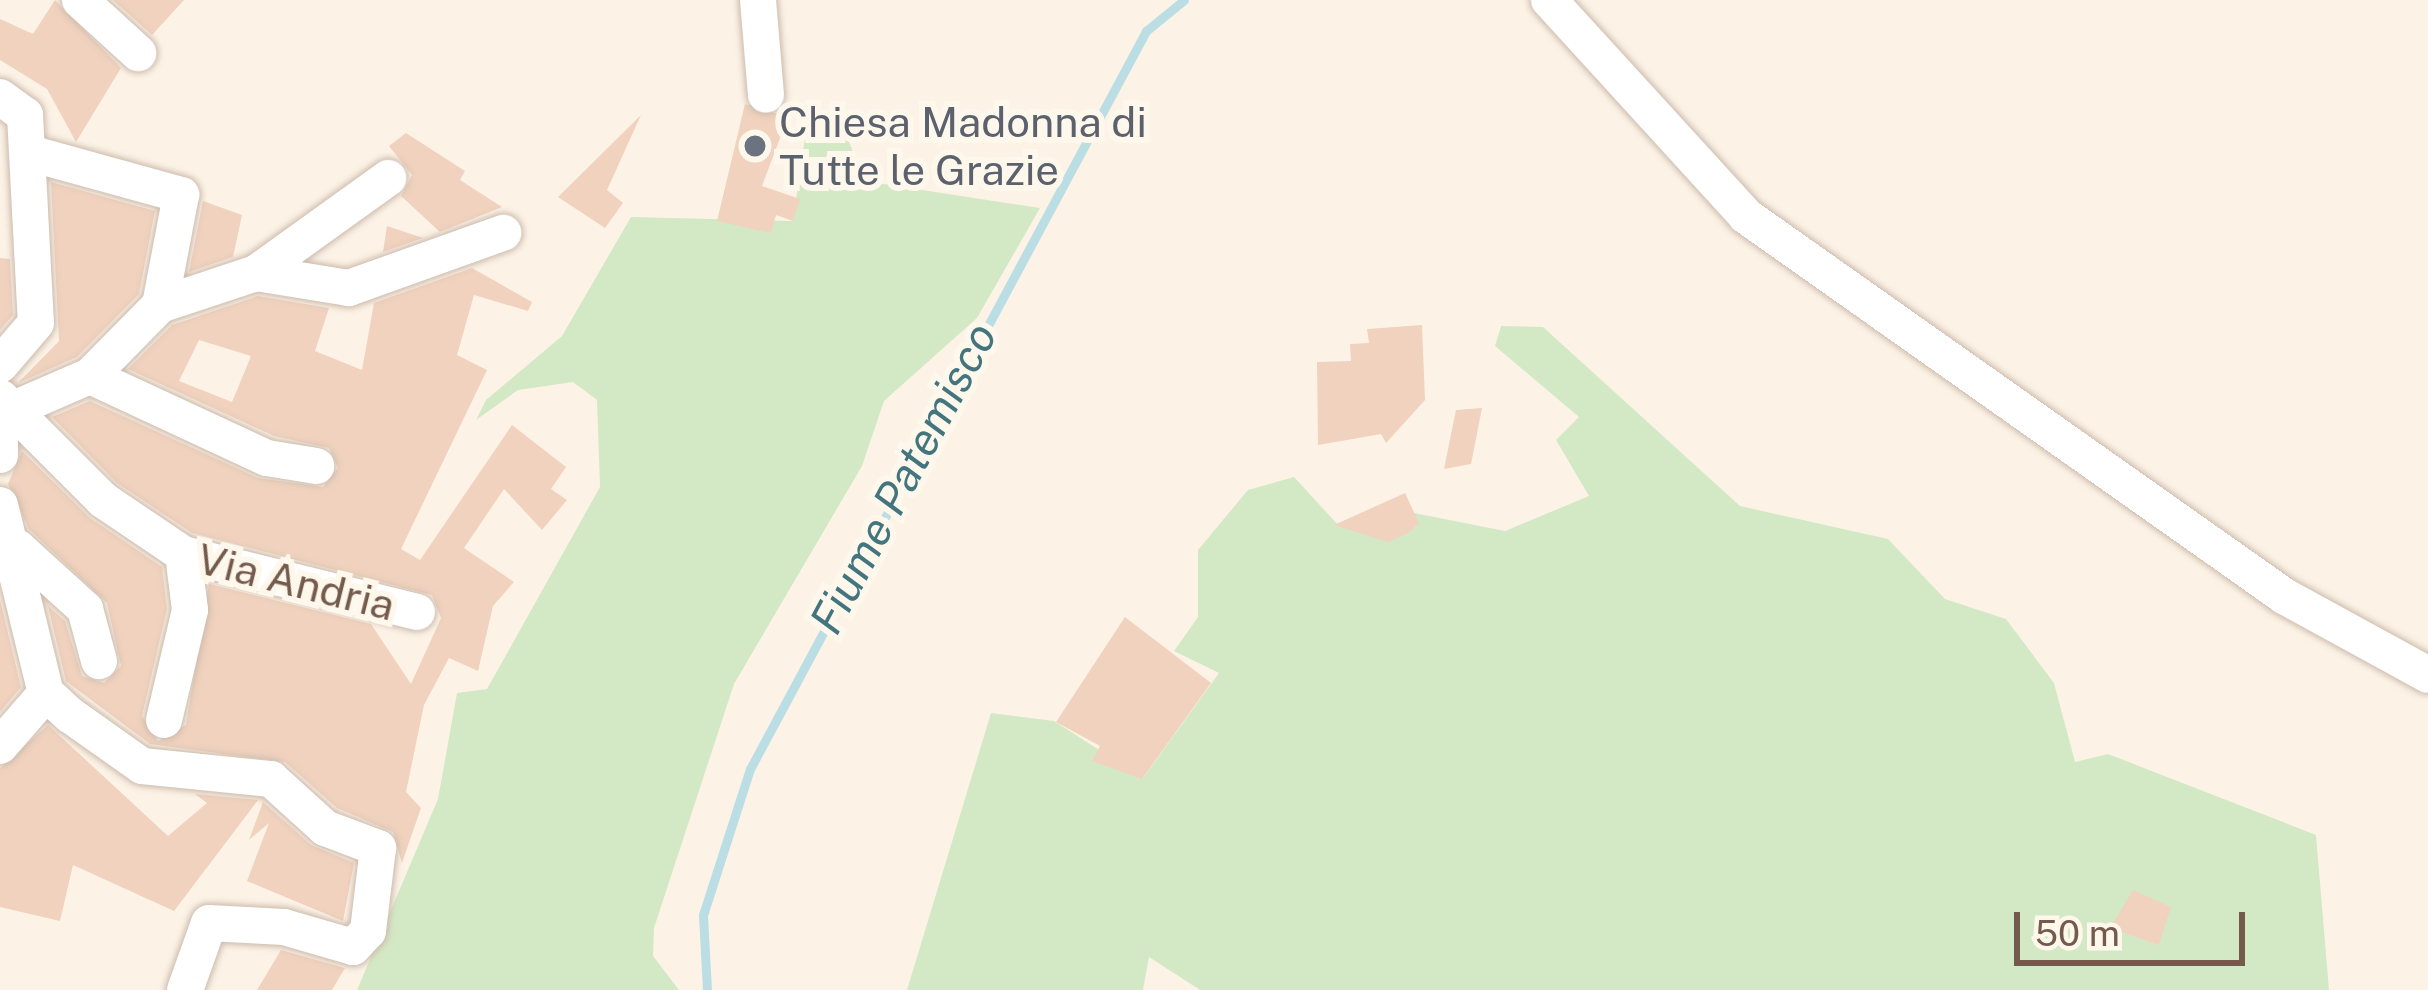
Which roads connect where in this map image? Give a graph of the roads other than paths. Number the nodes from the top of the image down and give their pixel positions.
1 (80, 0) edge
2 (758, 0) edge
3 (1550, 0) edge
4 (138, 53) dead end
5 (766, 95) dead end
6 (0, 97) edge
7 (29, 153) junction
8 (388, 178) dead end
9 (503, 233) dead end
10 (256, 273) junction
11 (160, 305) junction
12 (0, 365) edge
13 (90, 376) junction
14 (5, 408) edge
15 (0, 455) edge
16 (316, 466) dead end
17 (0, 505) edge
18 (183, 554) junction
19 (9, 563) edge
20 (417, 612) dead end
21 (99, 661) dead end
22 (2428, 675) edge
23 (46, 693) junction
24 (164, 720) dead end
25 (0, 746) edge
26 (185, 990) edge

1 - 4 street
2 - 5 street
3 - 22 street
6 - 7 street
7 - 11 street
7 - 12 street
8 - 10 street
9 - 10 street
10 - 11 street
11 - 13 street
13 - 14 street
13 - 16 street
14 - 15 street
14 - 18 street, Via Andria
17 - 19 street
18 - 20 street, Via Andria
18 - 24 street
19 - 21 street
19 - 23 street
23 - 25 street
23 - 26 street

